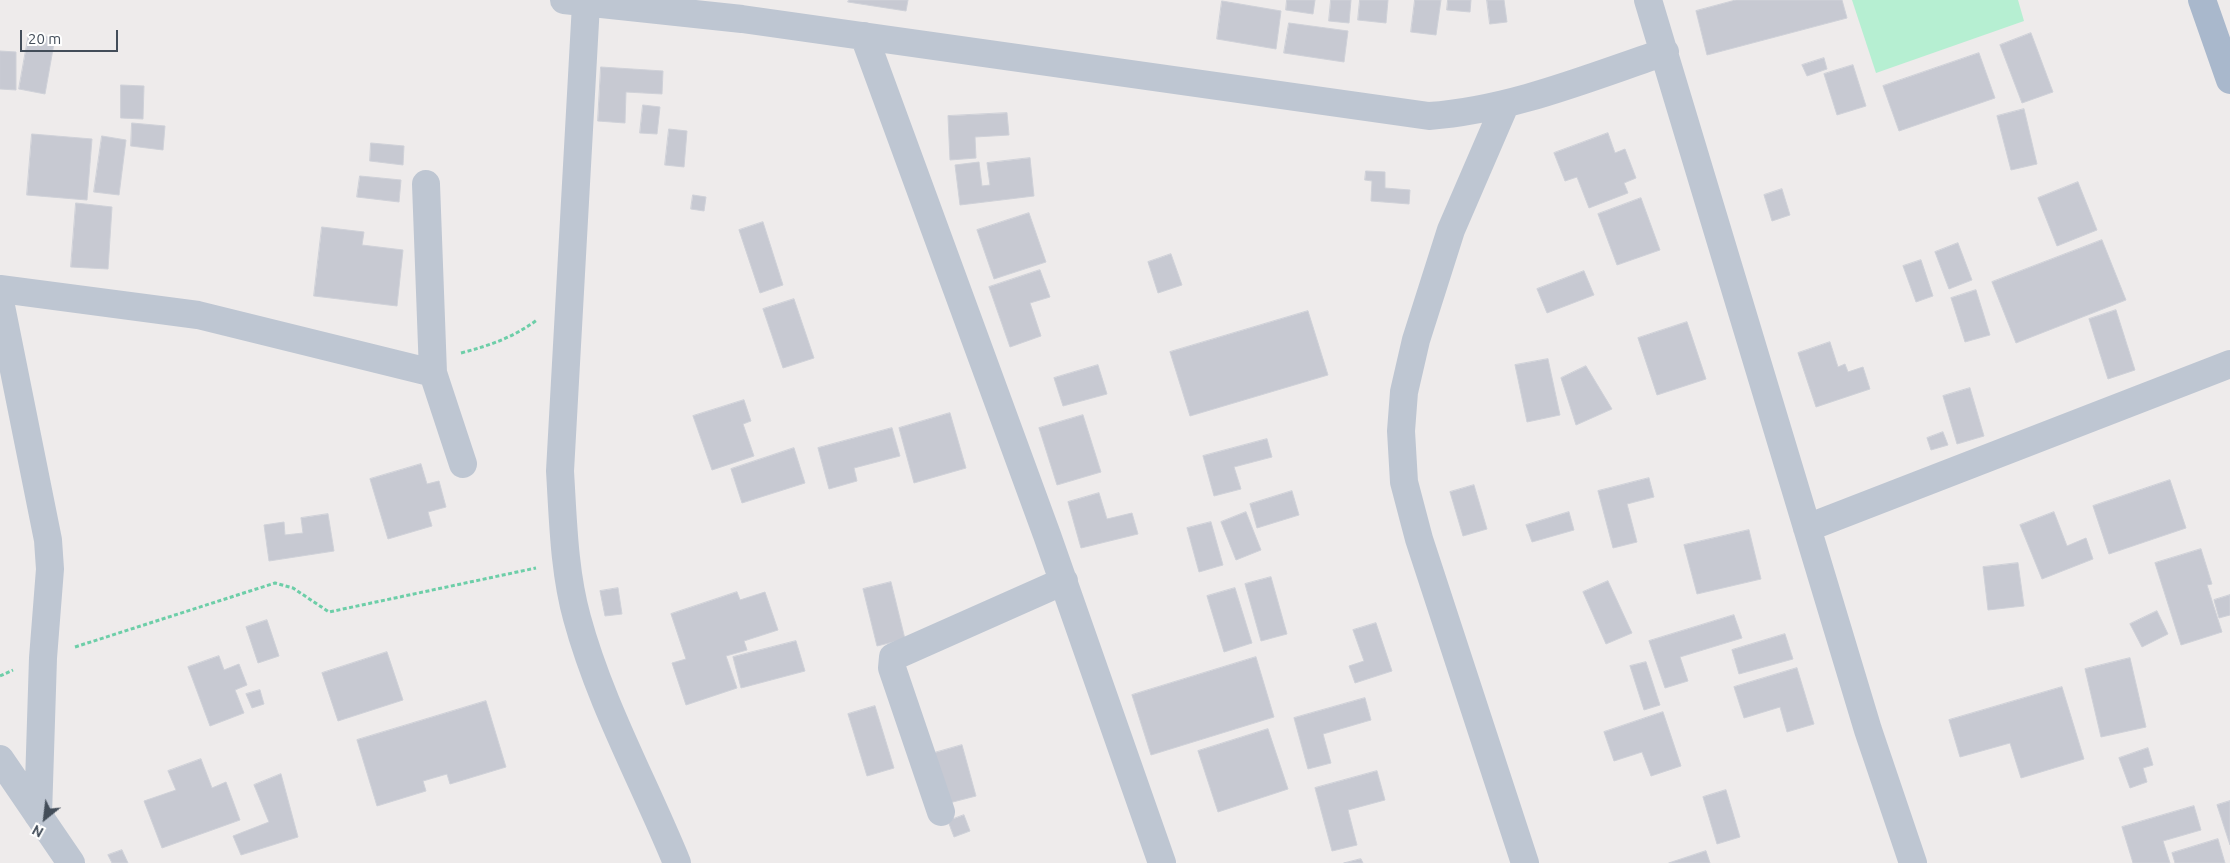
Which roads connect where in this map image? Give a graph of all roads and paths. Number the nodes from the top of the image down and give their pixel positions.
1 (1648, 0) edge
2 (2202, 0) edge
3 (575, 2) edge
4 (743, 10) edge
5 (864, 36) junction
6 (1665, 52) junction
7 (2230, 80) edge
8 (1505, 105) junction
9 (426, 184) dead end
10 (0, 290) edge
11 (570, 296) junction
12 (0, 301) edge
13 (2230, 364) edge
14 (433, 366) junction
15 (463, 464) dead end
16 (1807, 528) junction
17 (568, 561) junction
18 (1064, 581) junction
19 (44, 658) junction
20 (0, 759) edge
21 (942, 812) dead end
22 (38, 815) junction
23 (71, 863) edge
24 (677, 863) edge
25 (1162, 863) edge
26 (1525, 863) edge
27 (1913, 863) edge

1 - 6 street
2 - 7 main road
3 - 4 street
3 - 11 street
4 - 5 street
5 - 8 street
5 - 18 street
6 - 8 street
6 - 16 street
8 - 26 street
9 - 14 street
10 - 14 street
11 - 14 path
11 - 17 street
12 - 19 street
13 - 16 street
14 - 15 street
16 - 27 street
17 - 19 path
17 - 24 street
18 - 21 street
18 - 25 street
19 - 22 street
20 - 22 street
22 - 23 street

